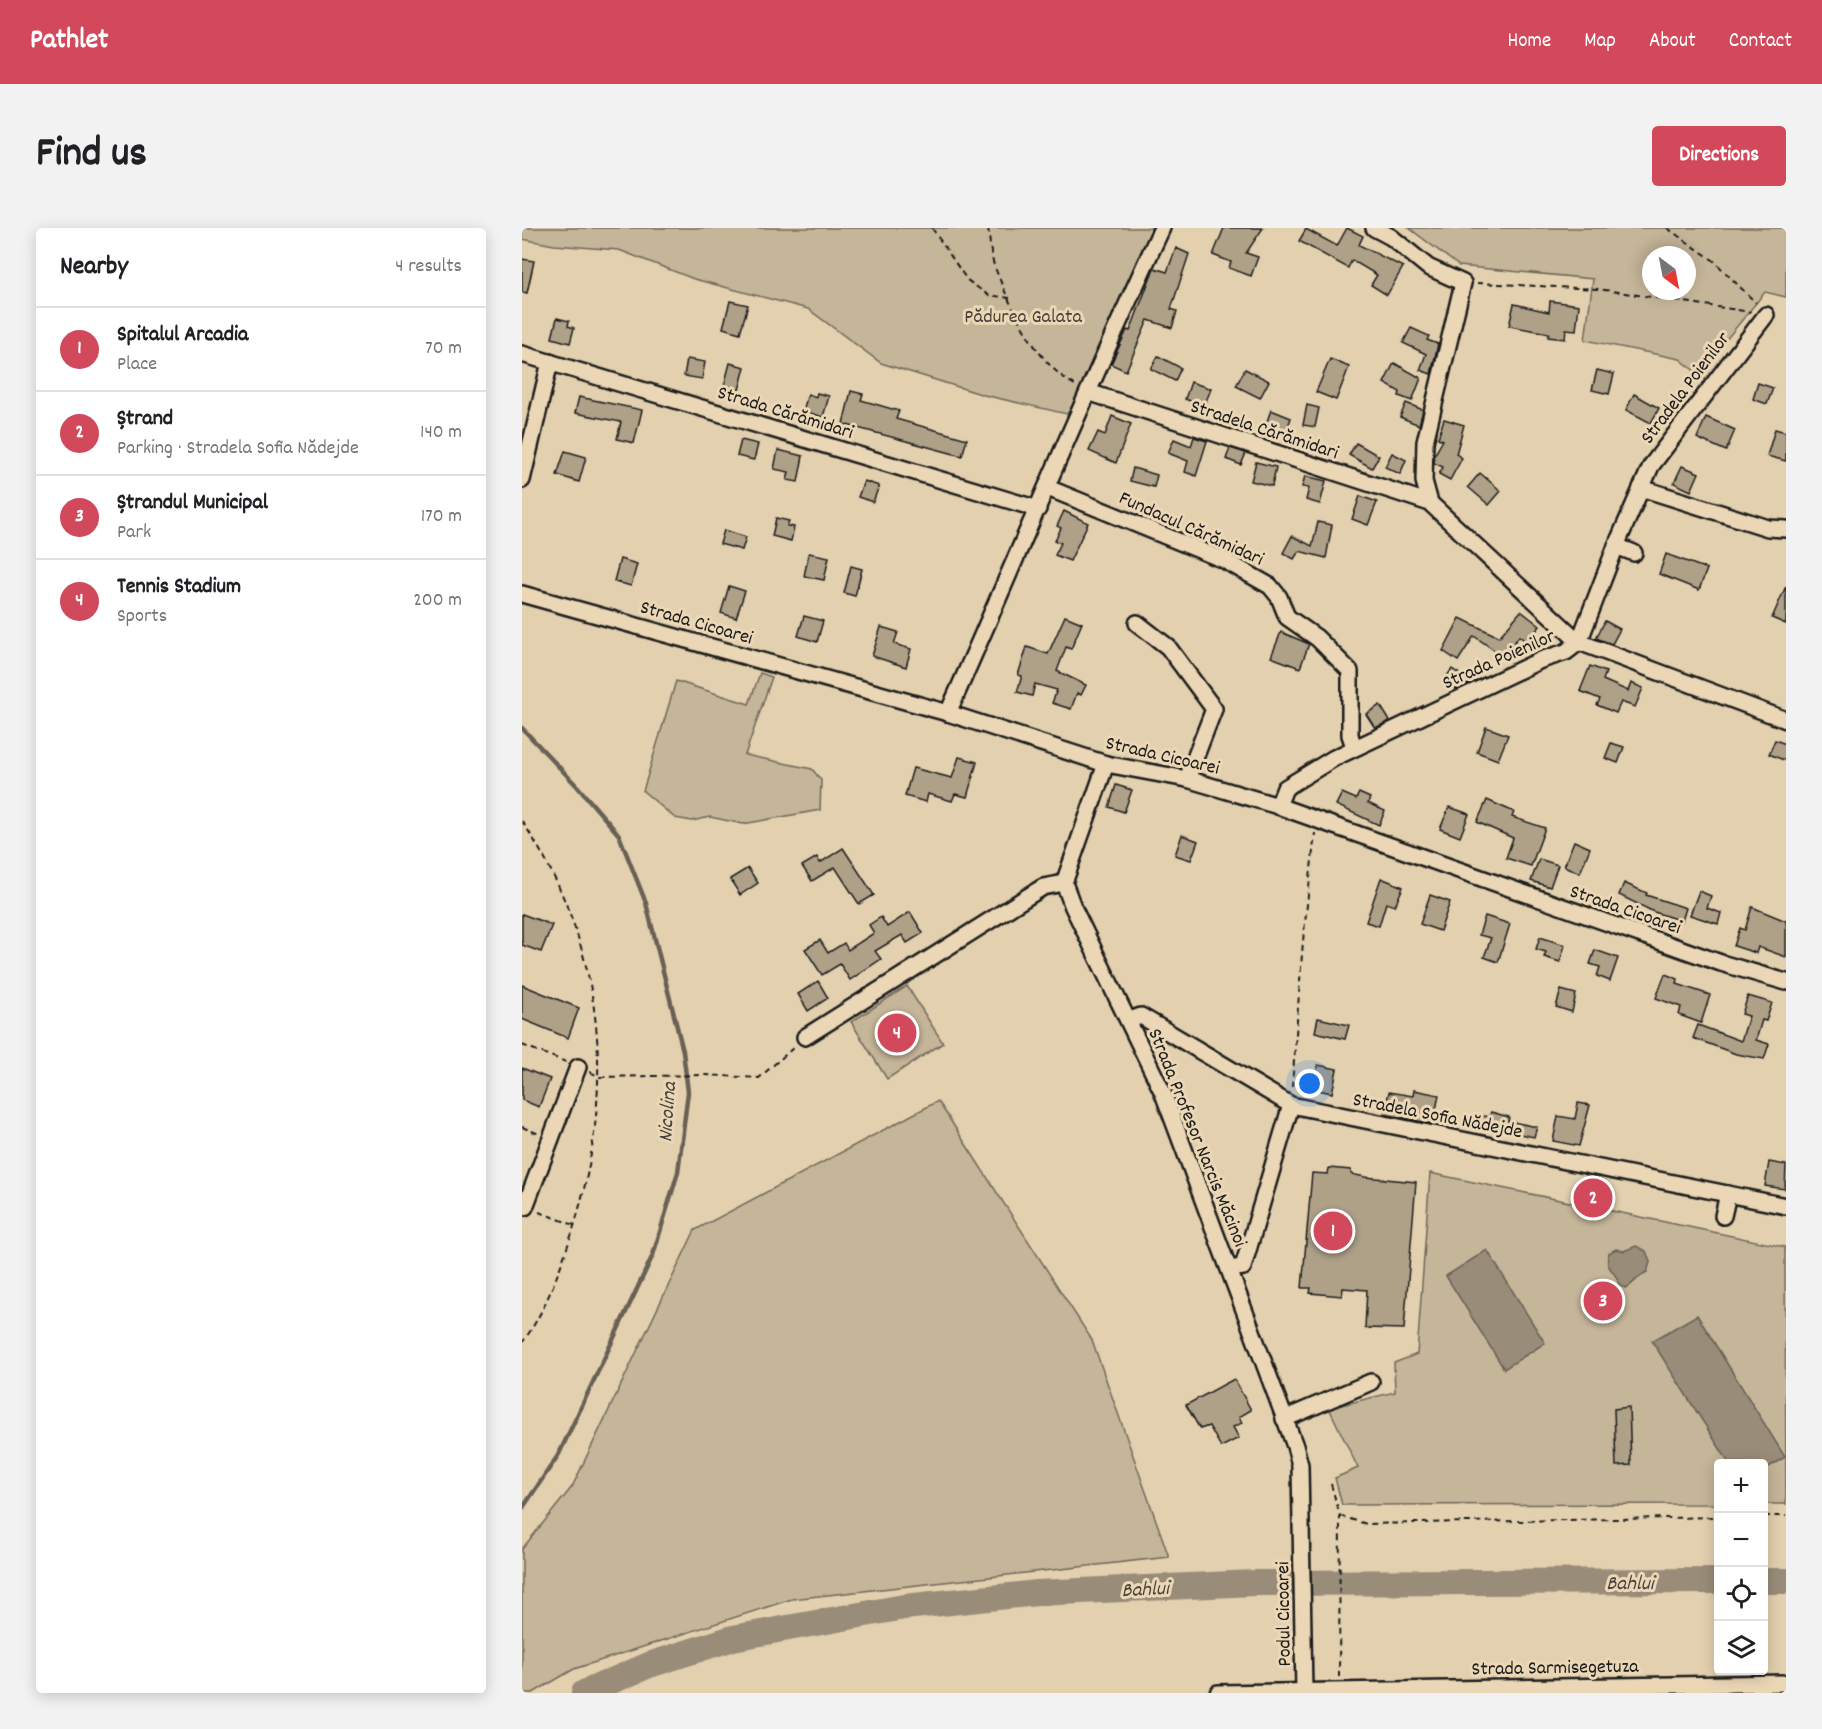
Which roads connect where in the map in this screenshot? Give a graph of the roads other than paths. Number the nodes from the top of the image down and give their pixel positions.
1 (1162, 228) edge
2 (1374, 228) edge
3 (1766, 315) road end
4 (522, 354) edge
5 (550, 362) junction
6 (1088, 392) junction
7 (522, 480) edge
8 (1048, 488) junction
9 (1641, 488) junction
10 (1430, 503) junction
11 (1038, 509) junction
12 (1786, 529) edge
13 (1616, 546) junction
14 (1634, 553) dead end
15 (522, 594) edge
16 (1137, 623) dead end
17 (1579, 642) junction
18 (948, 712) junction
19 (1786, 720) edge
20 (1354, 747) junction
21 (1106, 764) junction
22 (1187, 778) junction
23 (1278, 806) junction
24 (1064, 883) junction
25 (1786, 982) edge
26 (1130, 1020) junction
27 (805, 1037) road end
28 (578, 1067) road end
29 (1291, 1105) junction
30 (1728, 1194) junction
31 (522, 1206) edge
32 (1786, 1206) edge
33 (1723, 1216) dead end
34 (1230, 1269) junction
35 (1371, 1382) dead end
36 (1284, 1419) junction
37 (1301, 1536) joint
38 (1786, 1683) edge
39 (1304, 1692) edge
40 (1339, 1692) edge
41 (1218, 1693) edge

1 - 6 street
2 - 10 street
3 - 9 street, Stradela Poienilor
4 - 5 street, Strada Cărămidari
5 - 7 street
5 - 11 street, Strada Cărămidari
6 - 8 street
6 - 10 street, Stradela Cărămidari
8 - 11 street
8 - 20 street, Fundacul Cărămidari
9 - 12 street
9 - 13 street, Stradela Poienilor
10 - 17 street, Stradela Cărămidari
11 - 18 street
13 - 14 street
13 - 17 street, Stradela Poienilor
15 - 18 street, Strada Cicoarei
16 - 22 street
17 - 19 street, Strada Poienilor
17 - 20 street, Strada Poienilor
18 - 21 street, Strada Cicoarei
20 - 23 street, Strada Poienilor
21 - 22 street, Strada Cicoarei
21 - 24 street
22 - 23 street, Strada Cicoarei
23 - 25 street, Strada Cicoarei
24 - 26 street
24 - 27 street
26 - 29 street, Stradela Sofia Nădejde
26 - 34 street, Strada Profesor Narcis Măcinoi
28 - 31 street
29 - 30 street, Stradela Sofia Nădejde
29 - 34 street, Strada Profesor Narcis Măcinoi
30 - 32 street, Stradela Sofia Nădejde
30 - 33 street
34 - 36 street, Strada Profesor Narcis Măcinoi
35 - 36 street
36 - 37 street, Strada Profesor Narcis Măcinoi
37 - 39 street, Podul Cicoarei
38 - 40 street, Strada Sarmisegetuza
39 - 40 street, Strada Sarmisegetuza
39 - 41 street, Strada Sarmisegetuza

